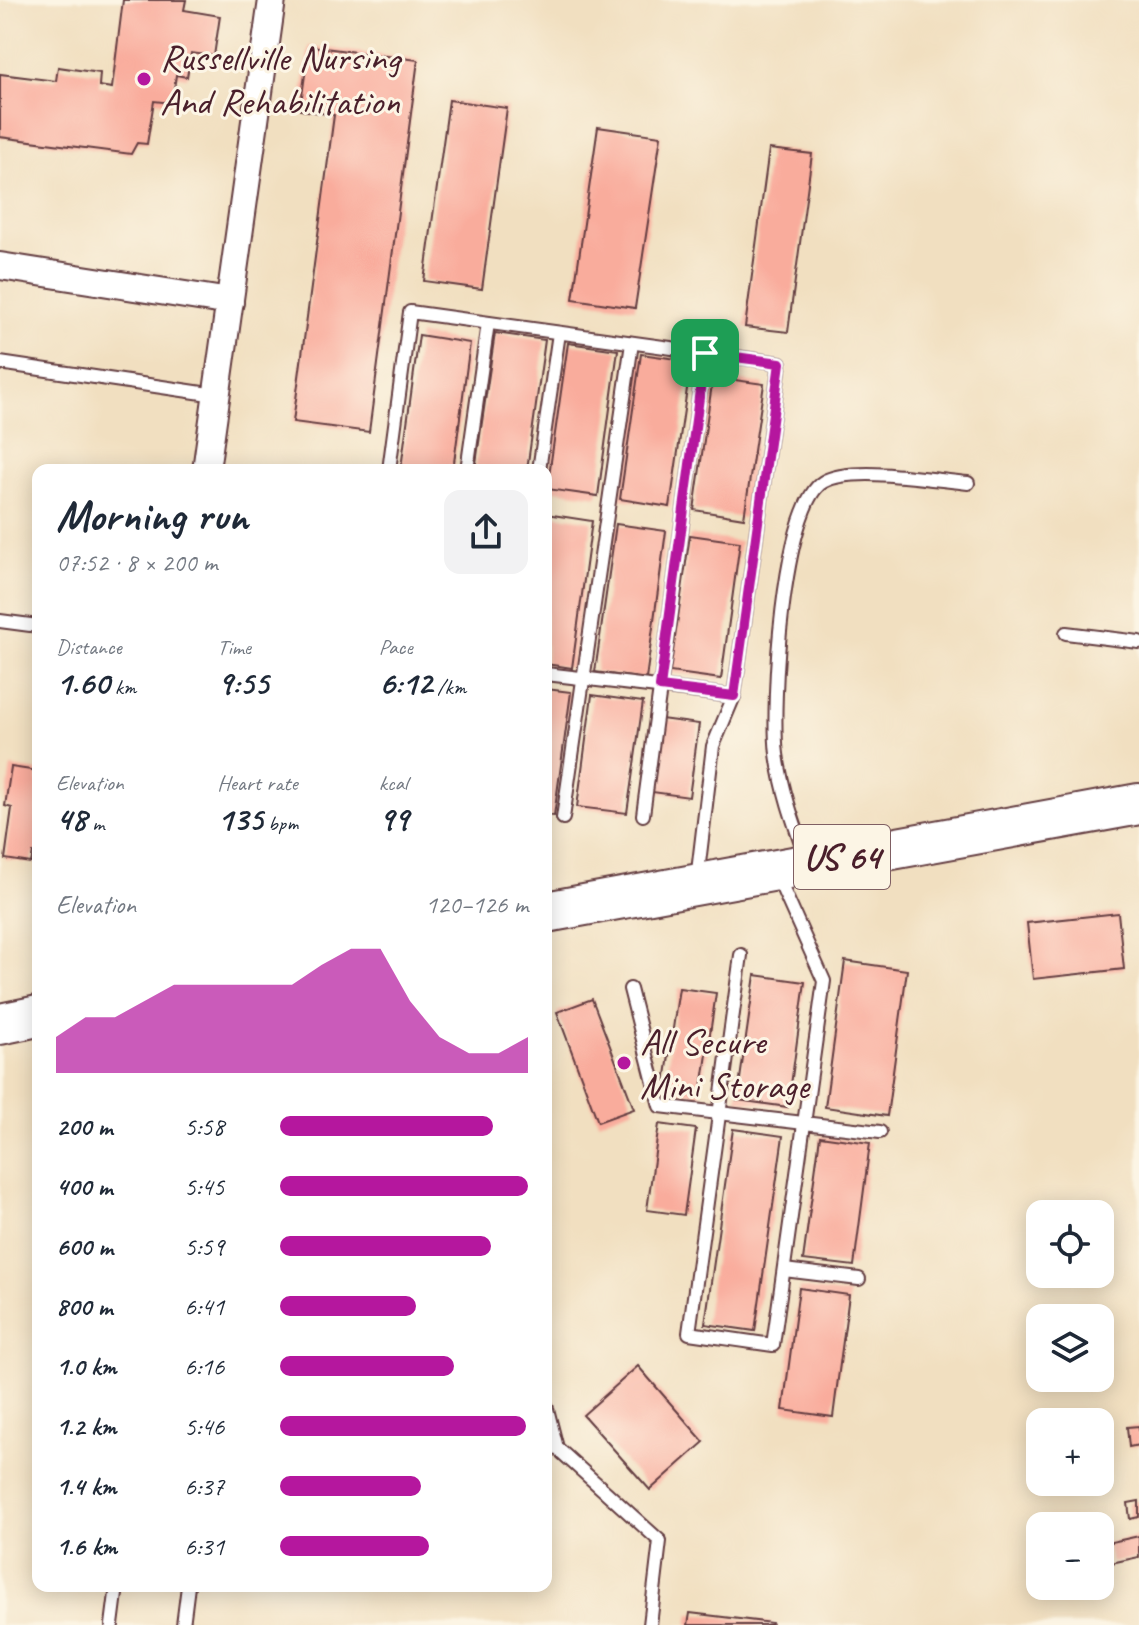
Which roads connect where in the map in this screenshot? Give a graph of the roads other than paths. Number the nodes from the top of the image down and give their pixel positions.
1 (272, 0) edge
2 (0, 266) edge
3 (230, 302) junction
4 (488, 323) junction
5 (559, 333) junction
6 (632, 343) junction
7 (705, 353) junction
8 (0, 363) edge
9 (216, 395) junction
10 (207, 464) edge
11 (390, 464) edge
12 (468, 464) edge
13 (540, 464) edge
14 (968, 483) dead end
15 (0, 621) edge
16 (32, 625) edge
17 (1066, 633) dead end
18 (1139, 642) edge
19 (552, 675) edge
20 (584, 679) junction
21 (660, 687) junction
22 (734, 696) junction
23 (1139, 804) edge
24 (643, 815) dead end
25 (563, 818) dead end
26 (791, 866) junction
27 (697, 884) junction
28 (552, 911) edge
29 (741, 955) dead end
30 (630, 989) dead end
31 (32, 1017) edge
32 (0, 1024) edge
33 (720, 1112) junction
34 (804, 1123) junction
35 (880, 1132) dead end
36 (784, 1270) junction
37 (859, 1279) dead end
38 (552, 1428) edge
39 (116, 1592) edge
40 (187, 1592) edge
41 (112, 1625) edge
42 (183, 1625) edge
43 (650, 1625) edge

1 - 3 street
2 - 3 street
3 - 9 street
4 - 5 lane
4 - 11 lane
4 - 12 lane
5 - 6 lane
5 - 13 lane
6 - 7 lane
6 - 20 lane
7 - 21 lane
7 - 22 lane
8 - 9 lane
9 - 10 street
14 - 26 lane
15 - 16 lane
17 - 18 lane
19 - 20 lane
20 - 21 lane
20 - 25 lane
21 - 22 lane
21 - 24 lane
22 - 27 lane
23 - 26 main road, US 64
26 - 27 main road, US 64
26 - 34 lane
27 - 28 main road, US 64
29 - 33 lane
30 - 33 lane
31 - 32 main road
33 - 34 lane
33 - 36 lane
34 - 35 lane
34 - 36 lane
36 - 37 lane
38 - 43 lane
39 - 41 lane
40 - 42 lane

